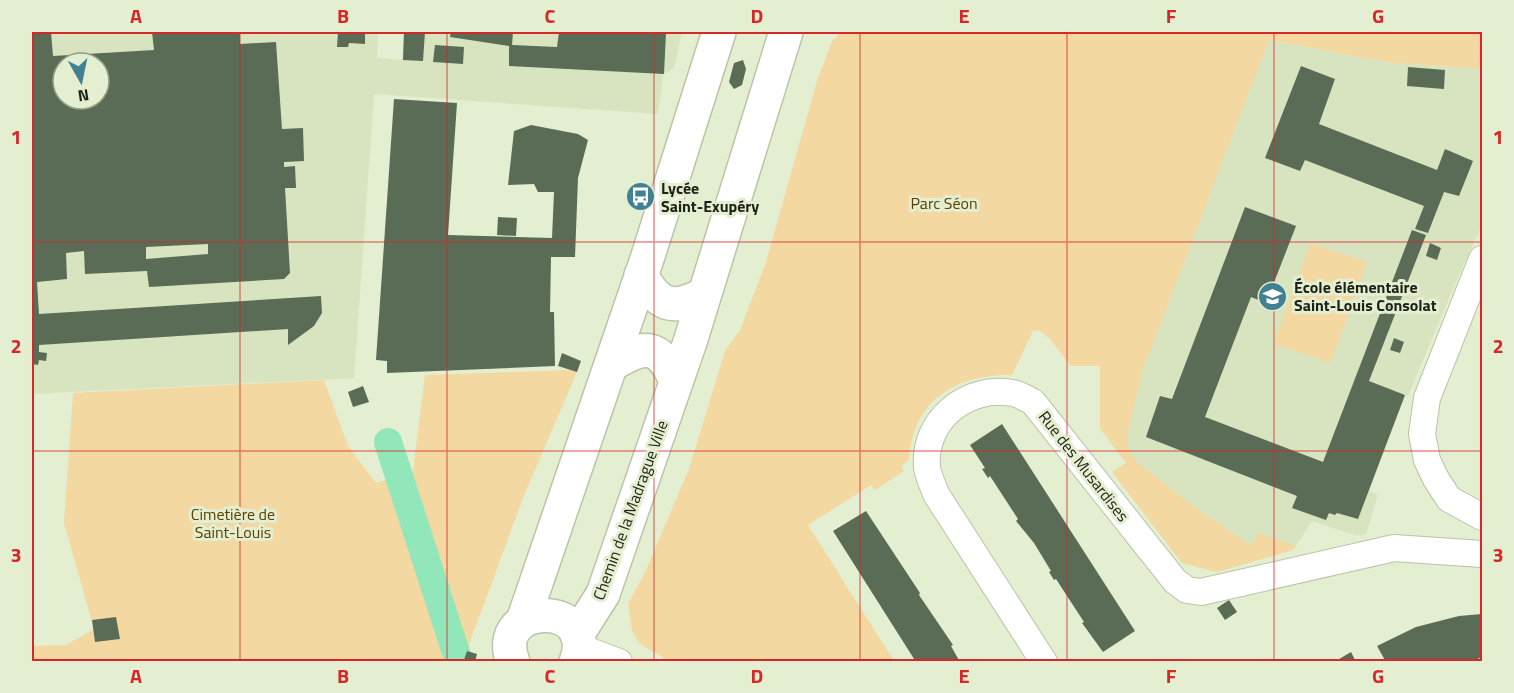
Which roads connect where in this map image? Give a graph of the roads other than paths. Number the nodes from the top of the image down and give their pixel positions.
1 (719, 32) edge
2 (786, 32) edge
3 (1482, 259) edge
4 (641, 275) junction
5 (704, 294) junction
6 (611, 365) junction
7 (676, 381) junction
8 (1482, 518) edge
9 (1482, 554) edge
10 (509, 647) edge
11 (579, 652) edge
12 (619, 662) edge
13 (1044, 662) edge

1 - 4 street
2 - 5 street, Chemin de la Madrague Ville
3 - 8 street
4 - 5 street
4 - 6 street
5 - 7 street, Chemin de la Madrague Ville
6 - 7 street
6 - 10 street
7 - 11 street, Chemin de la Madrague Ville
9 - 13 street, Rue des Musardises
10 - 11 street
11 - 12 street

